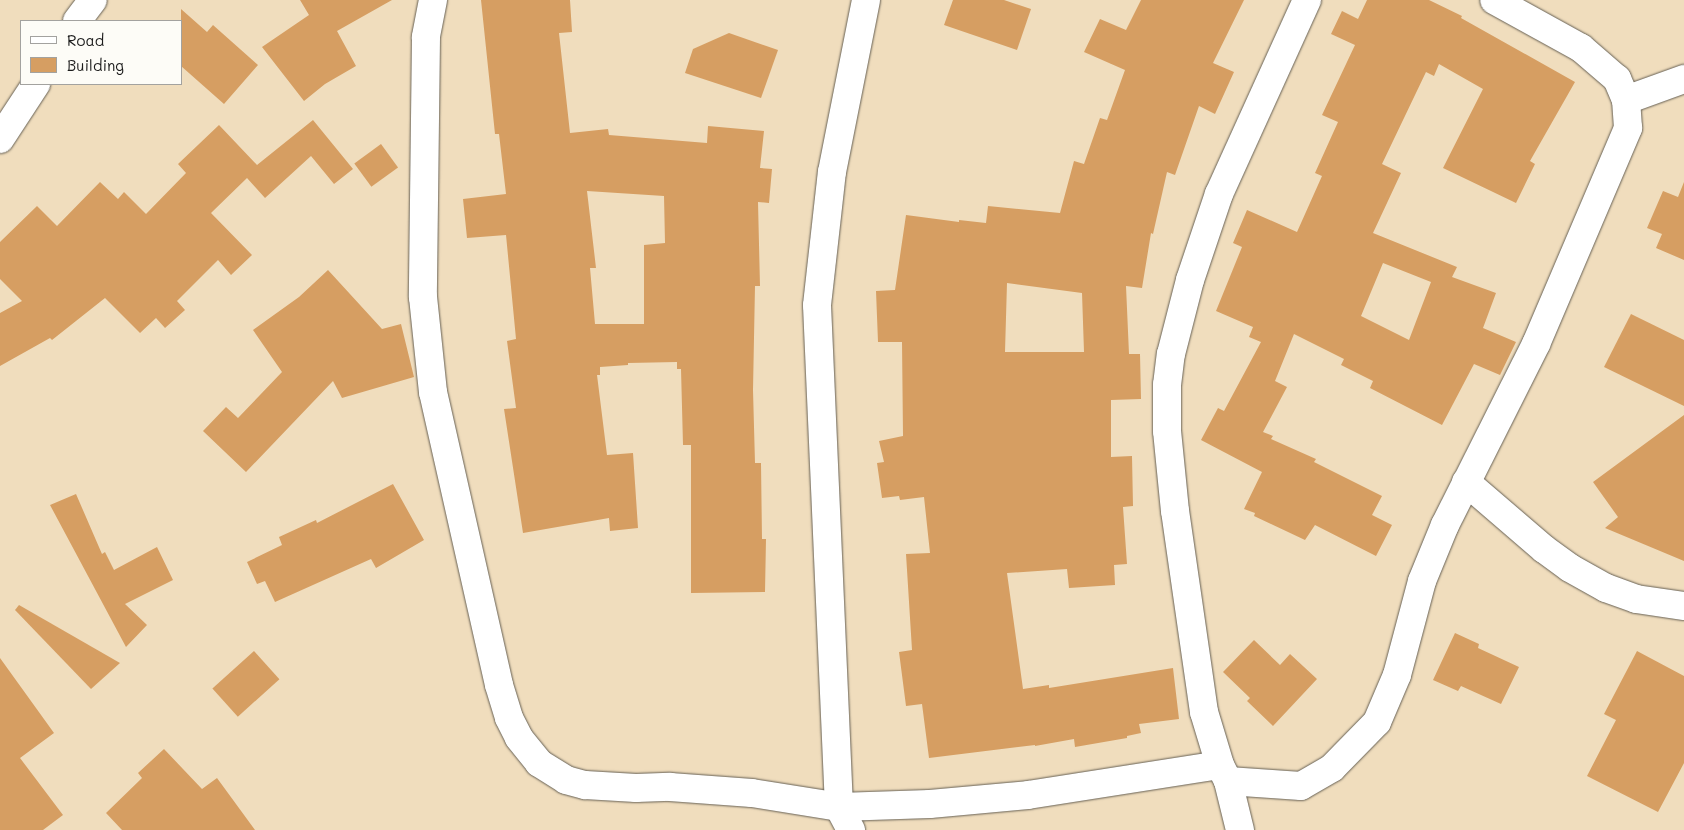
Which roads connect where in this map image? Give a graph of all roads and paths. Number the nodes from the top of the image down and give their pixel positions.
1 (93, 0) edge
2 (433, 0) edge
3 (866, 0) edge
4 (1307, 0) edge
5 (1494, 0) edge
6 (78, 20) edge
7 (1684, 80) edge
8 (35, 85) edge
9 (1626, 100) junction
10 (0, 139) edge
11 (1466, 482) junction
12 (1684, 606) edge
13 (1224, 773) junction
14 (845, 819) edge
15 (1240, 830) edge

1 - 6 street
2 - 14 street
3 - 14 street
4 - 13 street
5 - 9 street
7 - 9 street
8 - 10 street
9 - 11 street
11 - 12 street
11 - 13 street
13 - 14 street
13 - 15 street

